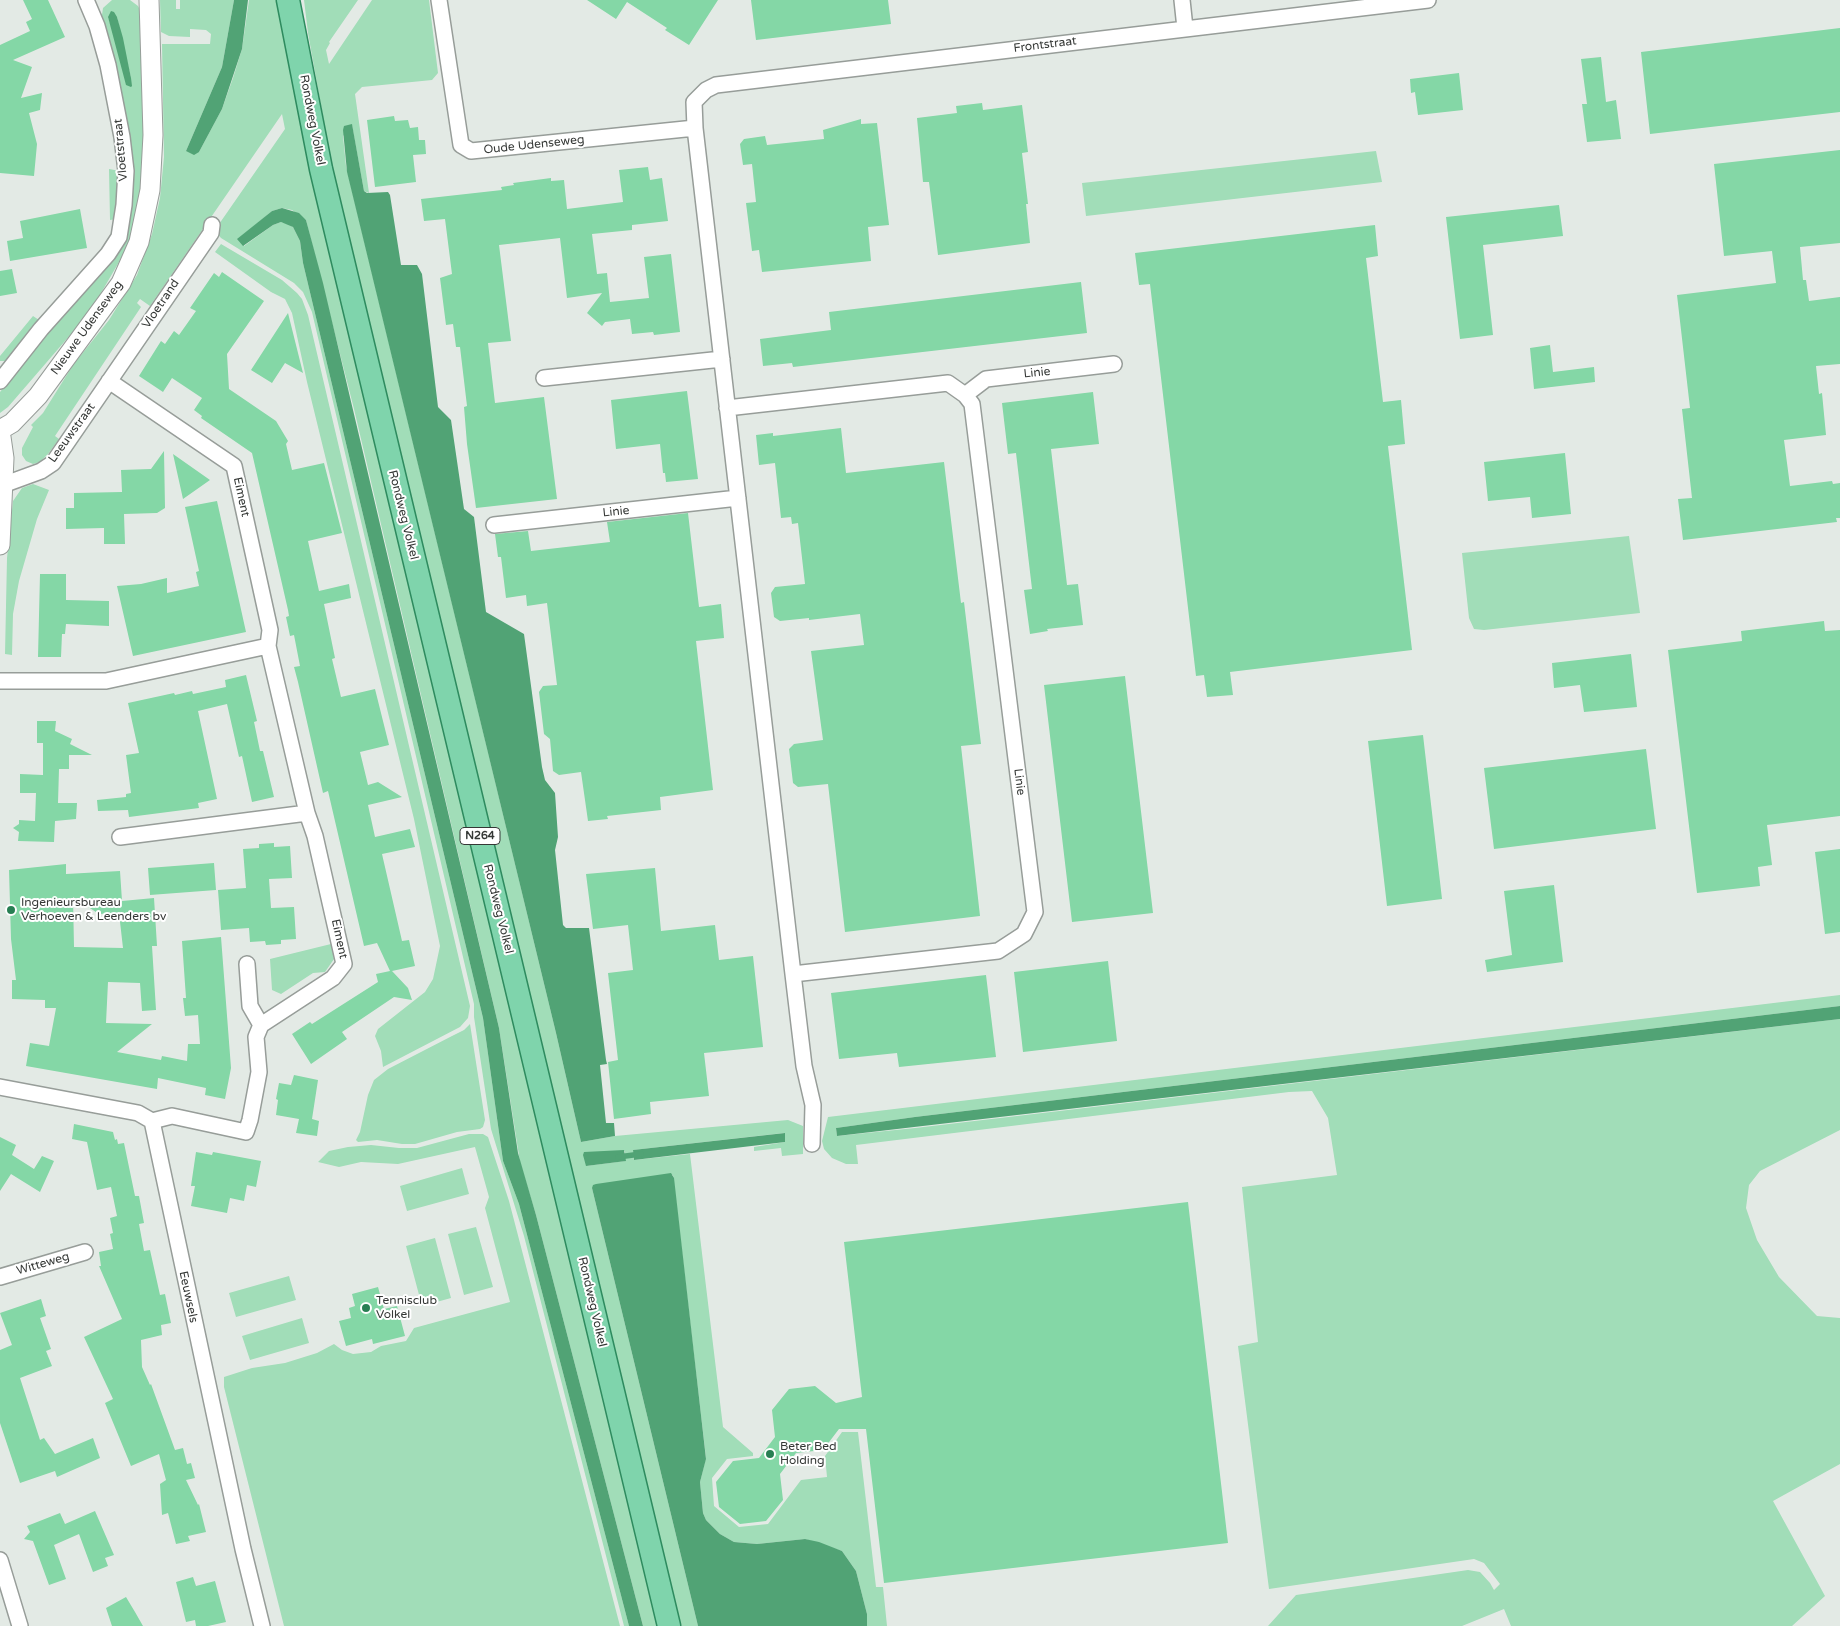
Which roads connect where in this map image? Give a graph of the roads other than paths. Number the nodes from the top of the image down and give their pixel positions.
1 (86, 0) edge
2 (149, 0) edge
3 (288, 0) edge
4 (294, 0) edge
5 (440, 0) edge
6 (1182, 0) edge
7 (1428, 0) edge
8 (1184, 28) junction
9 (297, 44) junction
10 (695, 128) junction
11 (212, 226) dead end
12 (722, 359) junction
13 (1114, 364) dead end
14 (544, 378) dead end
15 (0, 381) edge
16 (109, 382) junction
17 (965, 395) junction
18 (728, 408) junction
19 (0, 430) edge
20 (2, 486) edge
21 (738, 498) junction
22 (494, 525) dead end
23 (0, 545) edge
24 (268, 646) junction
25 (0, 681) edge
26 (307, 813) junction
27 (120, 837) dead end
28 (247, 964) dead end
29 (793, 974) junction
30 (261, 1025) junction
31 (0, 1087) edge
32 (152, 1121) junction
33 (812, 1144) dead end
34 (85, 1252) dead end
35 (0, 1277) edge
36 (0, 1560) edge
37 (20, 1626) edge
38 (262, 1626) edge
39 (669, 1626) edge

1 - 15 street, Vloetstraat
2 - 19 street, Nieuwe Udenseweg
3 - 9 main road, Rondweg Volkel / N264
4 - 9 main road, Rondweg Volkel / N264
5 - 10 street, Oude Udenseweg
6 - 8 street
7 - 8 street, Frontstraat
8 - 10 street, Frontstraat
9 - 39 main road, Rondweg Volkel / N264
10 - 12 street
11 - 16 street, Vloetrand
12 - 14 street
12 - 18 street
13 - 17 street, Linie
16 - 20 street, Leeuwstraat
16 - 24 street, Eiment
17 - 18 street
17 - 29 street, Linie
18 - 21 street
19 - 20 street
20 - 23 street
21 - 22 street, Linie
21 - 29 street
24 - 25 street
24 - 26 street, Eiment
26 - 27 street
26 - 30 street, Eiment
28 - 30 street
29 - 33 street
30 - 32 street
31 - 32 street
32 - 38 street, Eeuwsels
34 - 35 street, Witteweg
36 - 37 street

